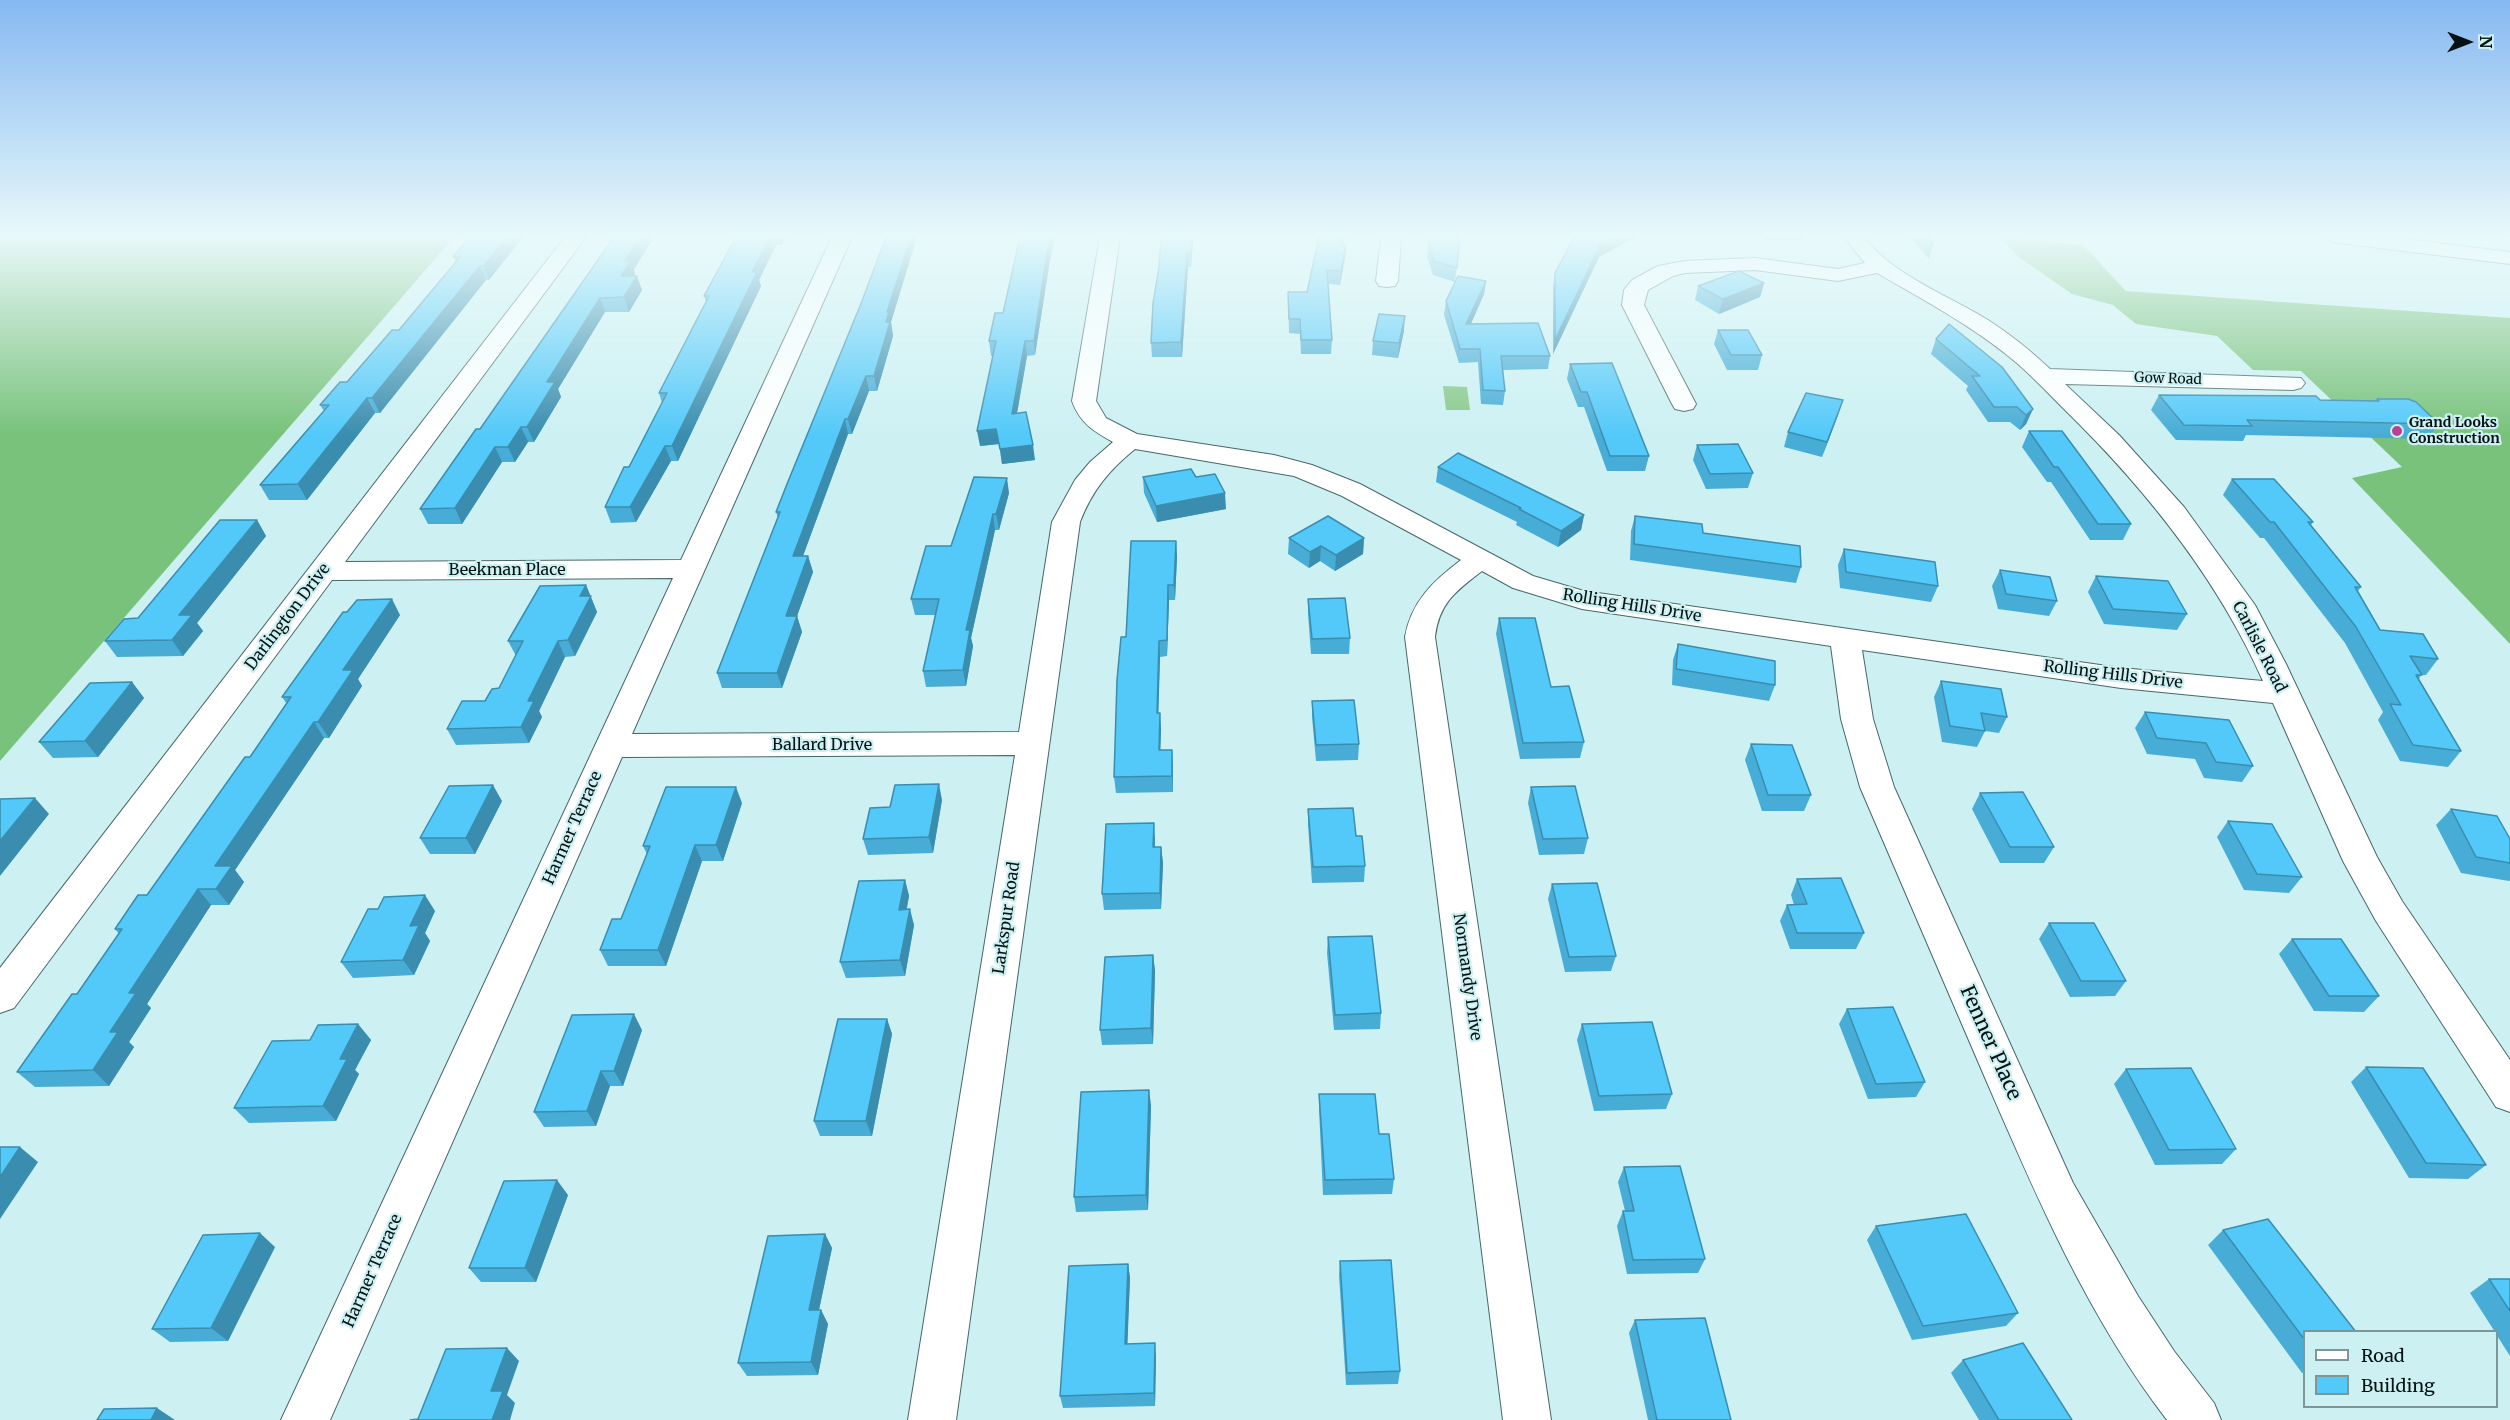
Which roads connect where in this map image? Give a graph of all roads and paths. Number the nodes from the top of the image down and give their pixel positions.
1 (526, 303) edge
2 (812, 303) edge
3 (1099, 303) edge
4 (1633, 303) edge
5 (1943, 303) edge
6 (2043, 376) junction
7 (2293, 383) dead end
8 (1683, 404) dead end
9 (1131, 441) junction
10 (1480, 559) junction
11 (691, 569) junction
12 (323, 571) junction
13 (1845, 639) junction
14 (2283, 693) junction
15 (1033, 743) junction
16 (611, 747) junction
17 (0, 997) edge
18 (2510, 1094) edge
19 (305, 1420) edge
20 (932, 1420) edge
21 (1527, 1420) edge
22 (2197, 1420) edge

1 - 12 street, Darlington Drive
2 - 11 street, Harmer Terrace
3 - 9 street, Rolling Hills Drive
4 - 8 street
5 - 6 street, Carlisle Road
6 - 7 street, Gow Road
6 - 14 street, Carlisle Road
9 - 10 street, Rolling Hills Drive
9 - 15 street, Larkspur Road
10 - 13 street, Rolling Hills Drive
10 - 21 street, Normandy Drive
11 - 12 street, Beekman Place
11 - 16 street, Harmer Terrace
12 - 17 street, Darlington Drive
13 - 14 street, Rolling Hills Drive
13 - 22 street, Fenner Place
14 - 18 street, Carlisle Road
15 - 16 street, Ballard Drive
15 - 20 street, Larkspur Road
16 - 19 street, Harmer Terrace

